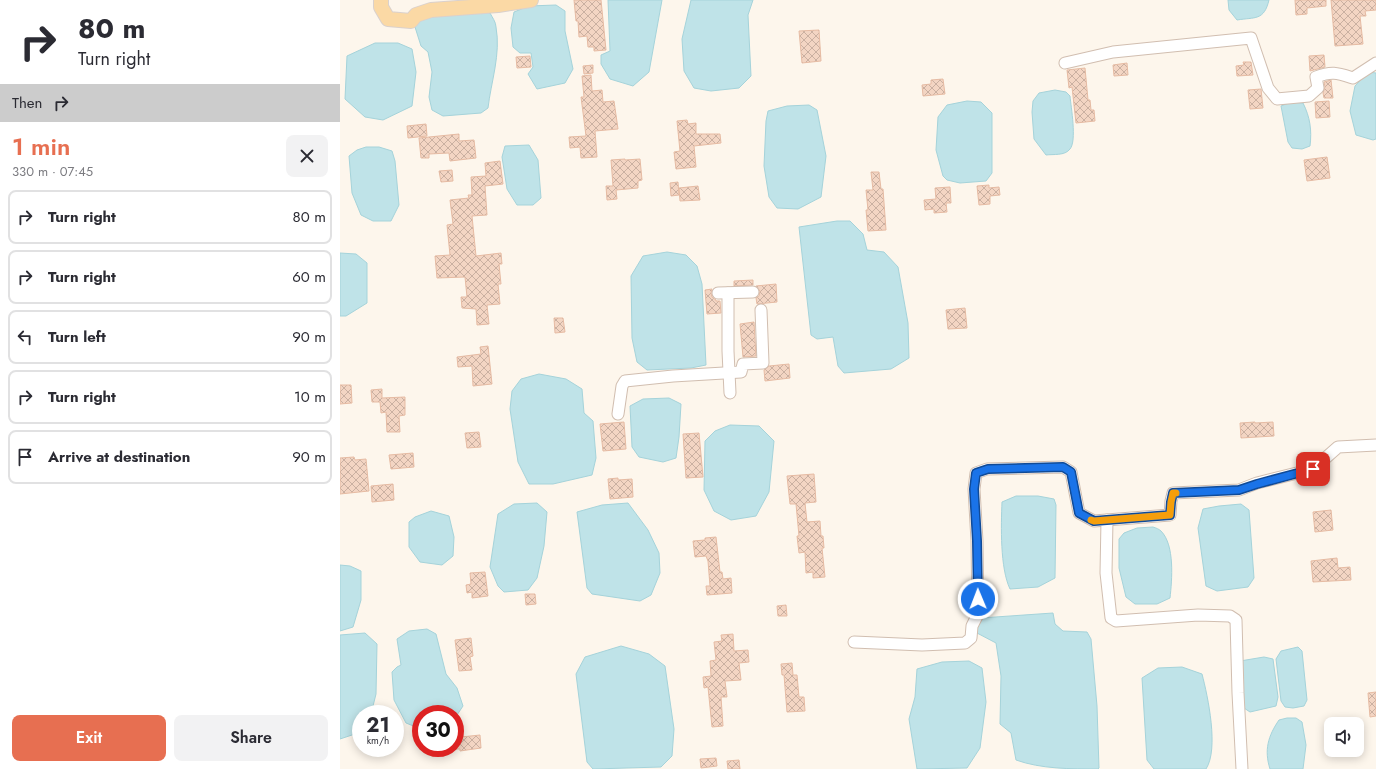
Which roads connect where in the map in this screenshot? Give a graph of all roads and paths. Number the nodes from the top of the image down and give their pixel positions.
1 (381, 0) edge
2 (531, 0) edge
3 (1065, 63) dead end
4 (1376, 64) edge
5 (753, 292) dead end
6 (761, 310) dead end
7 (729, 374) junction
8 (730, 393) dead end
9 (618, 414) dead end
10 (1376, 445) edge
11 (1107, 520) junction
12 (854, 642) dead end
13 (1242, 769) edge

1 - 2 main road
3 - 4 street
5 - 7 street
6 - 7 street
7 - 8 street
7 - 9 street
10 - 11 street
11 - 12 street
11 - 13 street

